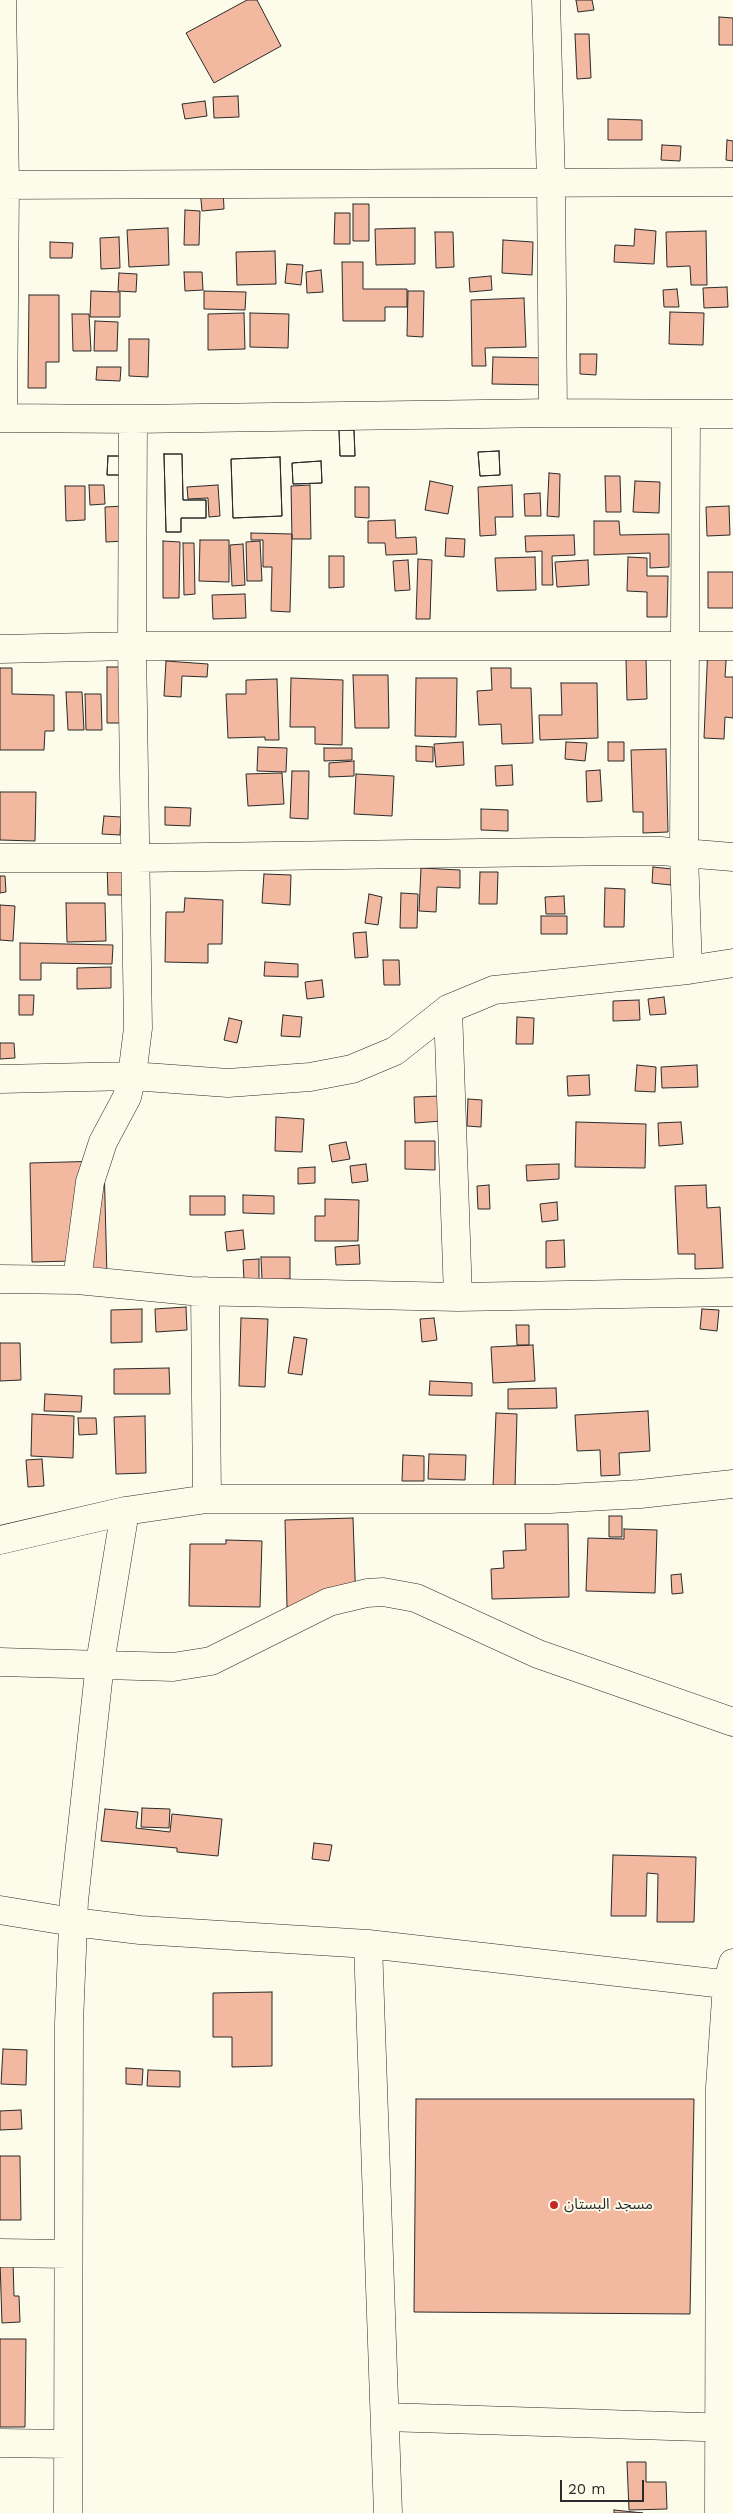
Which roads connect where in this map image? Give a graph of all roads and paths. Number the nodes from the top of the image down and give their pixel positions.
1 (2, 0) edge
2 (546, 0) edge
3 (551, 182) junction
4 (733, 182) edge
5 (2, 185) edge
6 (553, 412) junction
7 (686, 414) junction
8 (733, 414) edge
9 (2, 418) edge
10 (134, 419) junction
11 (132, 646) junction
12 (686, 646) junction
13 (733, 646) edge
14 (0, 649) edge
15 (684, 854) junction
16 (733, 857) edge
17 (0, 858) edge
18 (137, 858) junction
19 (733, 963) edge
20 (688, 970) junction
21 (448, 1010) junction
22 (132, 1076) junction
23 (0, 1079) edge
24 (0, 1279) edge
25 (76, 1280) junction
26 (205, 1291) junction
27 (733, 1292) edge
28 (458, 1297) junction
29 (733, 1484) edge
30 (206, 1499) junction
31 (125, 1511) junction
32 (0, 1540) edge
33 (0, 1662) edge
34 (100, 1663) junction
35 (733, 1722) edge
36 (0, 1910) edge
37 (73, 1922) junction
38 (368, 1944) junction
39 (731, 1977) edge
40 (0, 2253) edge
41 (68, 2254) junction
42 (385, 2417) junction
43 (726, 2428) edge
44 (0, 2443) edge
45 (68, 2444) junction
46 (68, 2513) edge
47 (388, 2513) edge
48 (719, 2513) edge

1 - 5 street
2 - 3 street
3 - 4 street
3 - 5 street
3 - 6 street
5 - 9 street
6 - 7 street
6 - 10 street
7 - 8 street
7 - 12 street
9 - 10 street
10 - 11 street
11 - 12 street
11 - 14 street
11 - 18 street
12 - 13 street
12 - 15 street
15 - 16 street
15 - 18 street
15 - 20 street
17 - 18 street
18 - 22 street
19 - 20 street
20 - 21 street
21 - 22 street
21 - 28 street
22 - 23 street
22 - 25 street
24 - 25 street
25 - 26 street
26 - 28 street
26 - 30 street
27 - 28 street
29 - 30 street
30 - 31 street
31 - 32 street
31 - 34 street
33 - 34 street
34 - 35 street
34 - 37 street
36 - 37 street
37 - 38 street
37 - 41 street
38 - 39 street
38 - 42 street
39 - 43 street
40 - 41 street
41 - 45 street
42 - 43 street
42 - 47 street
43 - 48 street
44 - 45 street
45 - 46 street

